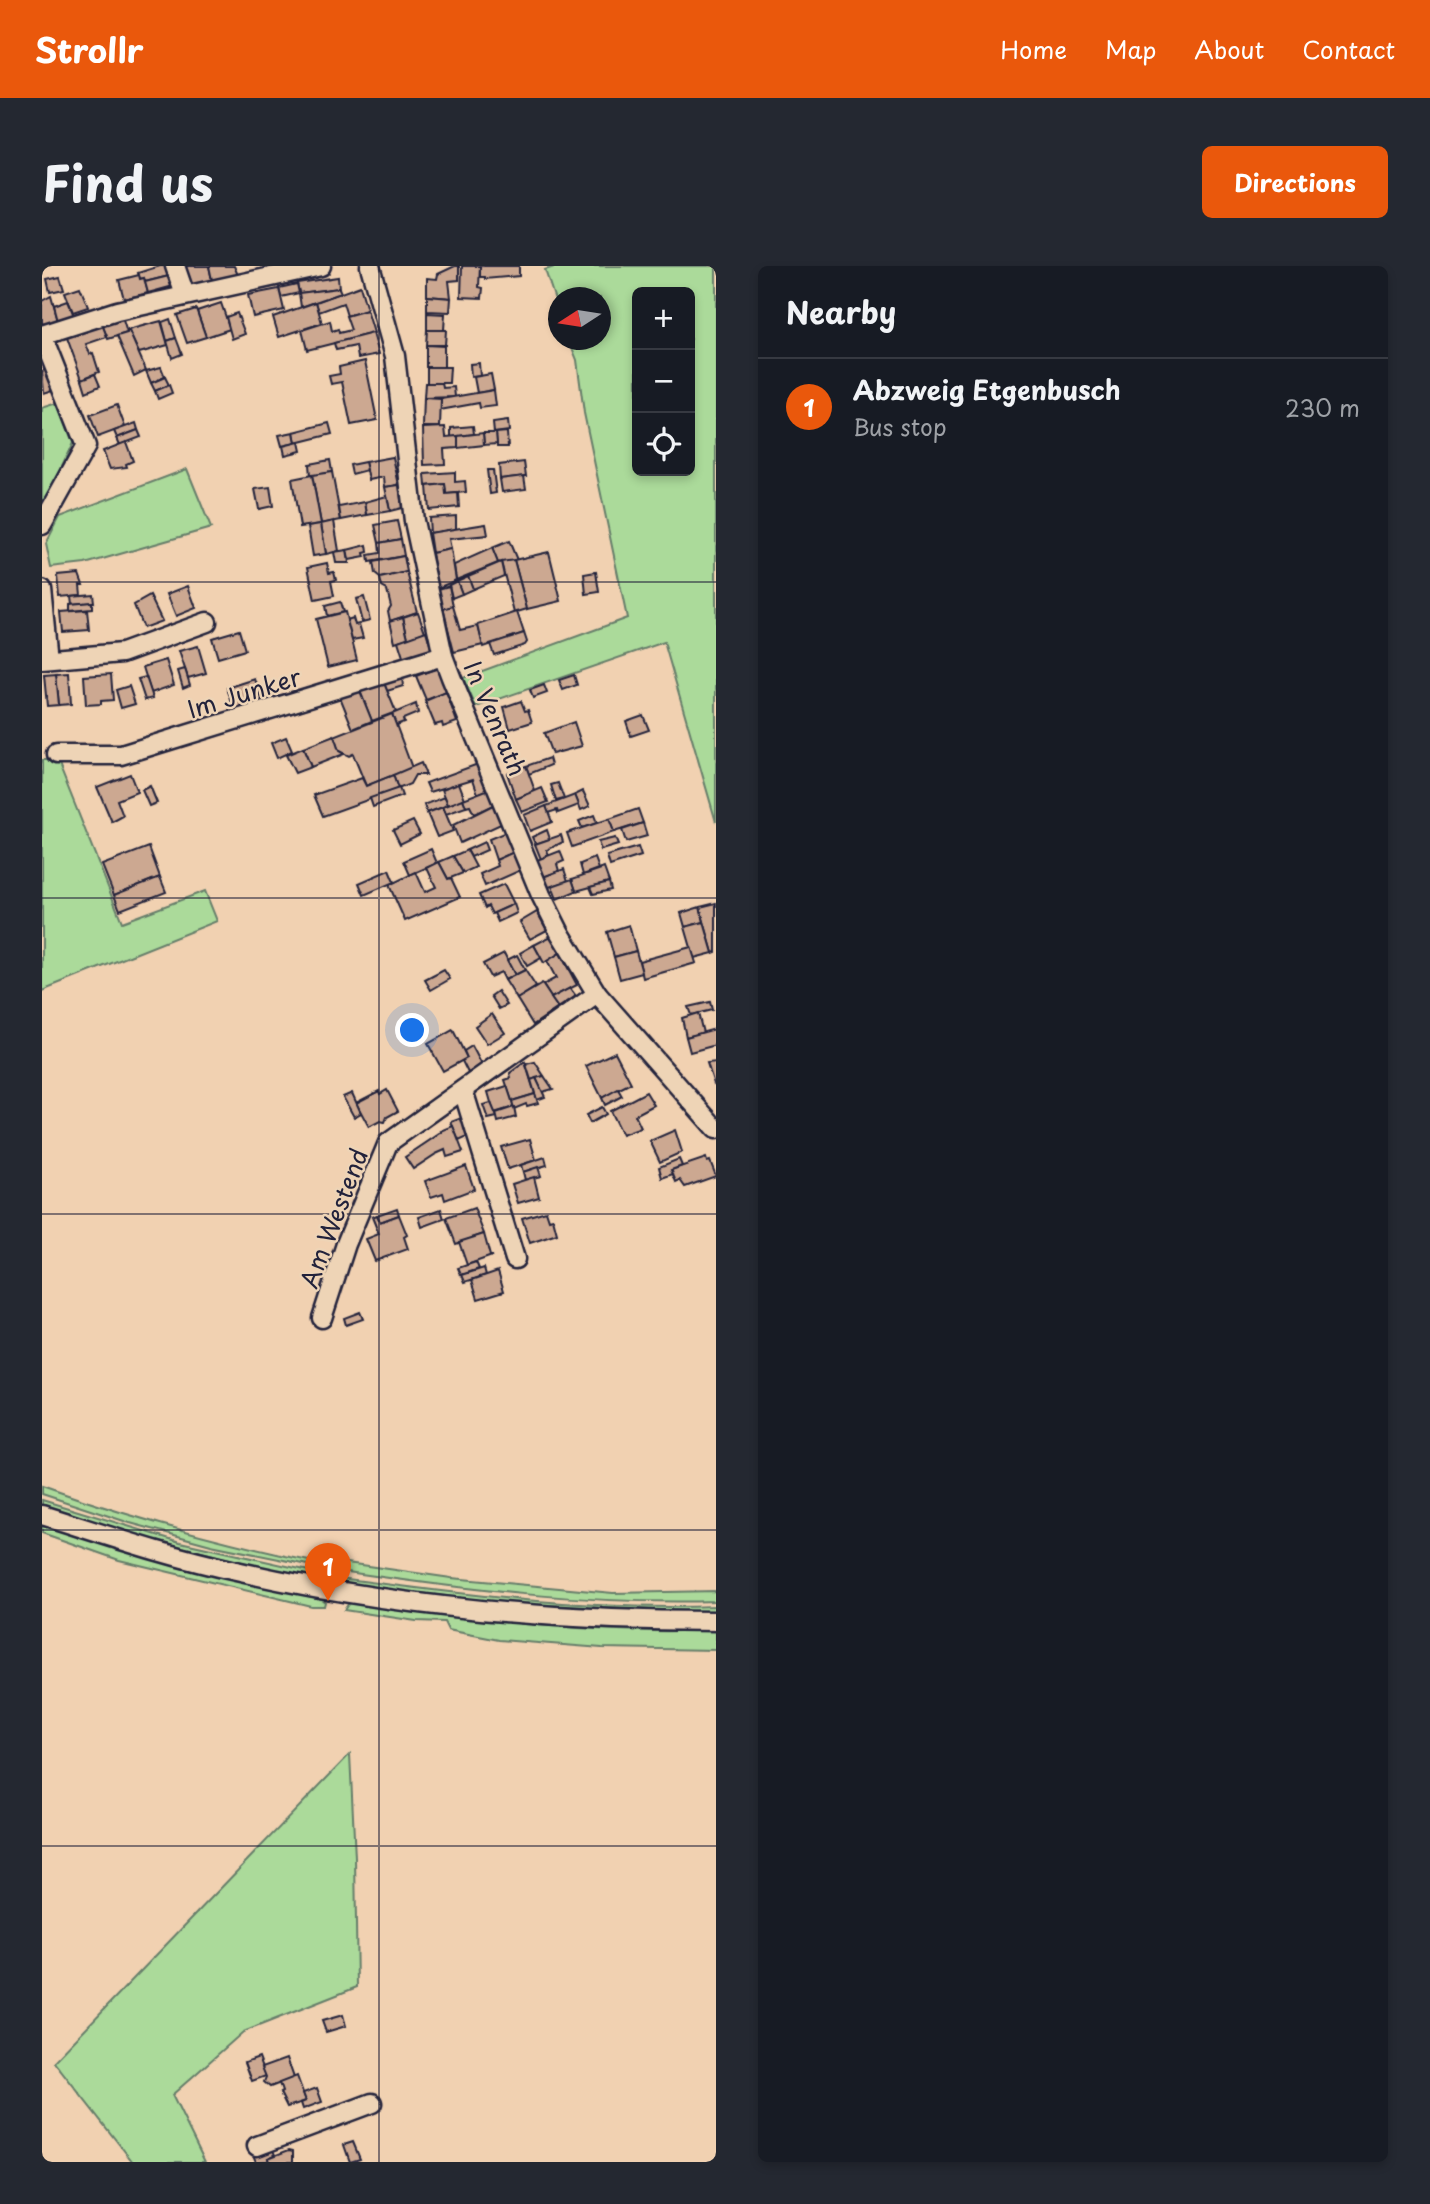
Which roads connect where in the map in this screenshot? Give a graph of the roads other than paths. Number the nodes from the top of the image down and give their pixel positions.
1 (175, 266) edge
2 (321, 266) edge
3 (370, 266) edge
4 (271, 272) edge
5 (185, 295) junction
6 (42, 335) edge
7 (42, 525) edge
8 (42, 590) edge
9 (207, 622) dead end
10 (443, 656) junction
11 (45, 660) edge
12 (56, 755) dead end
13 (597, 994) junction
14 (463, 1090) junction
15 (716, 1129) edge
16 (515, 1259) dead end
17 (323, 1318) dead end
18 (42, 1515) edge
19 (716, 1621) edge
20 (372, 2104) dead end
21 (257, 2146) dead end

1 - 5 street
2 - 4 street
3 - 10 street, In Venrath
4 - 5 street
5 - 6 street
6 - 7 street
8 - 11 street
9 - 11 street
10 - 12 street, Im Junker
10 - 13 street, In Venrath
13 - 14 street, Am Westend
13 - 15 street, In Venrath
14 - 16 street
14 - 17 street, Am Westend
18 - 19 street
20 - 21 street

